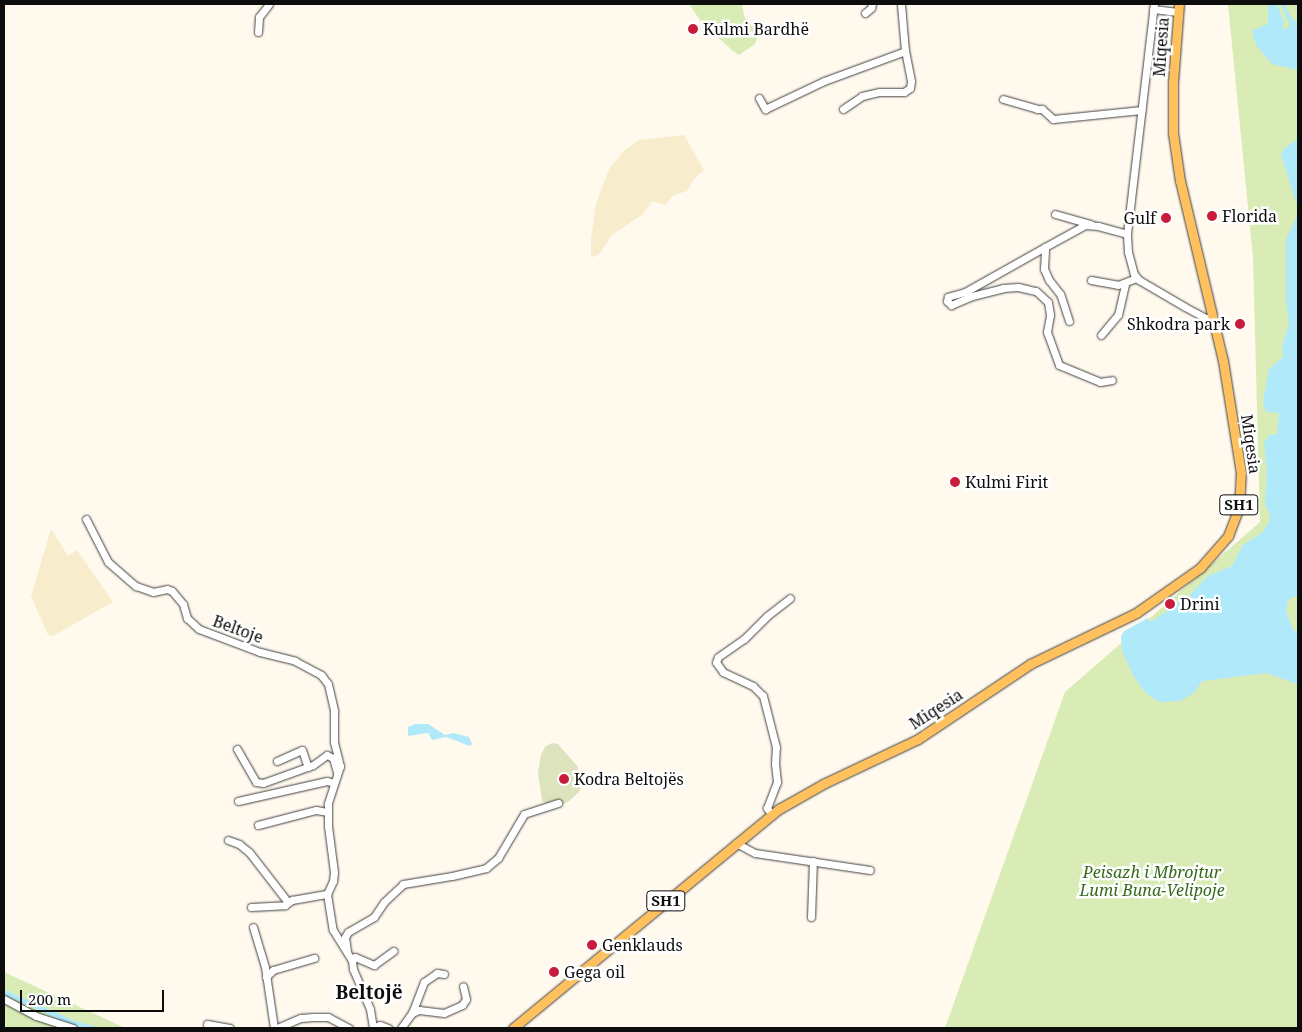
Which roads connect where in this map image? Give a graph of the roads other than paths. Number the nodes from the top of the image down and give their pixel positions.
1 (269, 4) edge
2 (872, 4) edge
3 (901, 4) edge
4 (1154, 7) edge
5 (1179, 8) edge
6 (865, 13) dead end
7 (258, 32) dead end
8 (905, 52) junction
9 (759, 98) dead end
10 (1003, 99) dead end
11 (843, 109) dead end
12 (1142, 110) junction
13 (1055, 214) dead end
14 (1098, 226) junction
15 (1127, 234) junction
16 (1045, 247) junction
17 (1136, 278) junction
18 (1091, 280) dead end
19 (1125, 284) junction
20 (1212, 318) junction
21 (1069, 321) dead end
22 (1101, 335) dead end
23 (1112, 380) dead end
24 (86, 519) dead end
25 (790, 598) dead end
26 (237, 750) dead end
27 (277, 761) dead end
28 (308, 767) junction
29 (337, 772) junction
30 (334, 783) junction
31 (238, 801) dead end
32 (558, 803) dead end
33 (327, 812) junction
34 (772, 815) junction
35 (258, 825) dead end
36 (228, 840) dead end
37 (736, 843) junction
38 (813, 862) junction
39 (870, 870) dead end
40 (327, 894) junction
41 (287, 901) junction
42 (251, 907) dead end
43 (811, 917) dead end
44 (253, 928) dead end
45 (393, 951) dead end
46 (314, 958) dead end
47 (350, 958) junction
48 (444, 974) dead end
49 (266, 977) junction
50 (463, 986) dead end
51 (4, 999) edge
52 (412, 1013) junction
53 (207, 1024) dead end
54 (73, 1028) edge
55 (230, 1028) edge
56 (276, 1028) edge
57 (349, 1028) edge
58 (373, 1028) edge
59 (388, 1028) edge
60 (401, 1028) edge
61 (513, 1028) edge

1 - 7 street
2 - 6 street
3 - 8 street
4 - 5 street
4 - 12 street
5 - 20 main road, Miqesia / SH1
8 - 9 street
8 - 11 street
10 - 12 street
12 - 15 street
13 - 14 street
14 - 15 street
14 - 16 street
15 - 17 street
16 - 21 street
16 - 23 street
17 - 19 street
17 - 20 street
18 - 19 street
19 - 22 street
20 - 34 main road, Miqesia / SH1
24 - 29 street, Beltoje
25 - 34 street
26 - 28 street
27 - 28 street
28 - 29 street
29 - 30 street, Beltoje
30 - 31 street
30 - 33 street, Beltoje
32 - 47 street
33 - 35 street
33 - 40 street, Beltoje
34 - 37 main road, SH1
36 - 41 street
37 - 38 street
37 - 61 main road, SH1
38 - 39 street
38 - 43 street
40 - 41 street
40 - 47 street, Beltoje
41 - 42 street
44 - 49 street
45 - 47 street
46 - 49 street
47 - 58 street
48 - 52 street
49 - 56 street
50 - 52 street
51 - 54 street
52 - 60 street
53 - 55 street
56 - 57 street
58 - 59 street

